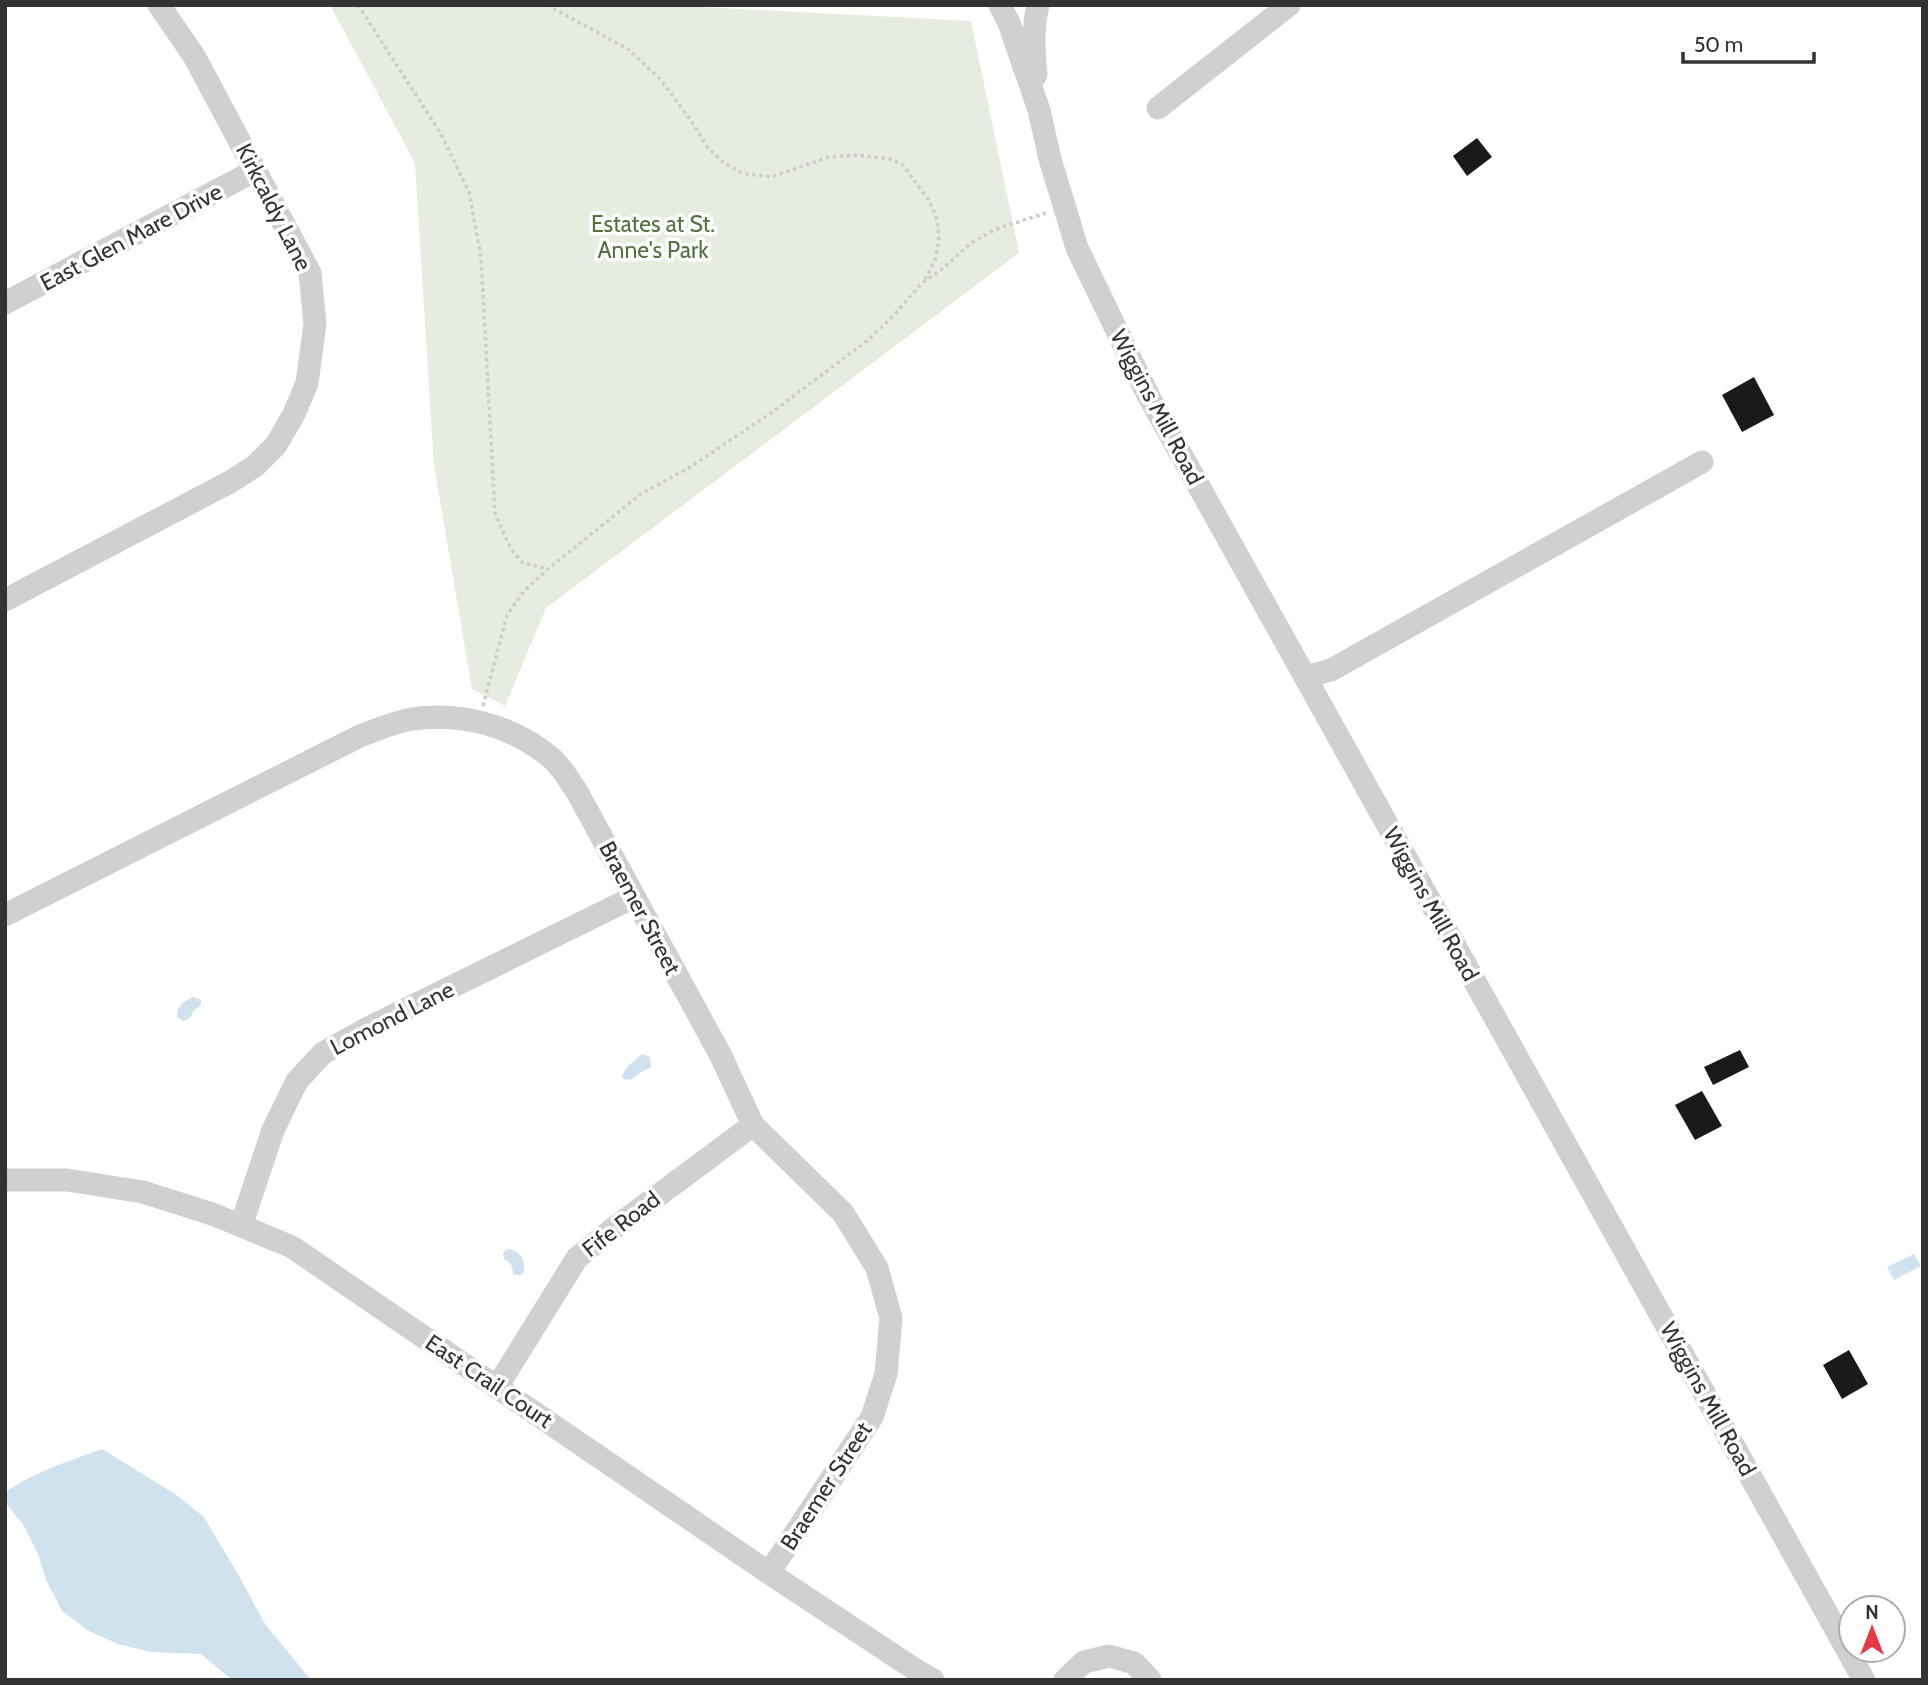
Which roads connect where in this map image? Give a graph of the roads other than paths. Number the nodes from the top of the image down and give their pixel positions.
1 (159, 5) edge
2 (1000, 5) edge
3 (1038, 5) edge
4 (1289, 5) edge
5 (1158, 108) dead end
6 (1039, 110) junction
7 (256, 170) junction
8 (5, 303) edge
9 (1702, 462) dead end
10 (5, 600) edge
11 (1305, 677) junction
12 (634, 897) junction
13 (5, 915) edge
14 (753, 1125) junction
15 (5, 1180) edge
16 (241, 1226) junction
17 (497, 1387) junction
18 (769, 1573) junction
19 (933, 1680) edge
20 (1065, 1680) edge
21 (1150, 1680) edge
22 (1864, 1680) edge

1 - 7 street, Kirkcaldy Lane
2 - 6 street, Wiggins Mill Road
3 - 6 street, Wiggins Mill Road
4 - 5 street
6 - 11 street, Wiggins Mill Road
7 - 8 street, East Glen Mare Drive
7 - 10 street, Kirkcaldy Lane
9 - 11 street
11 - 22 street, Wiggins Mill Road
12 - 13 street, Braemer Street
12 - 14 street, Braemer Street
12 - 16 street, Lomond Lane
14 - 17 street, Fife Road
14 - 18 street, Braemer Street
15 - 16 street, East Crail Court
16 - 17 street, East Crail Court
17 - 18 street, East Crail Court
18 - 19 street, East Crail Court
20 - 21 street

